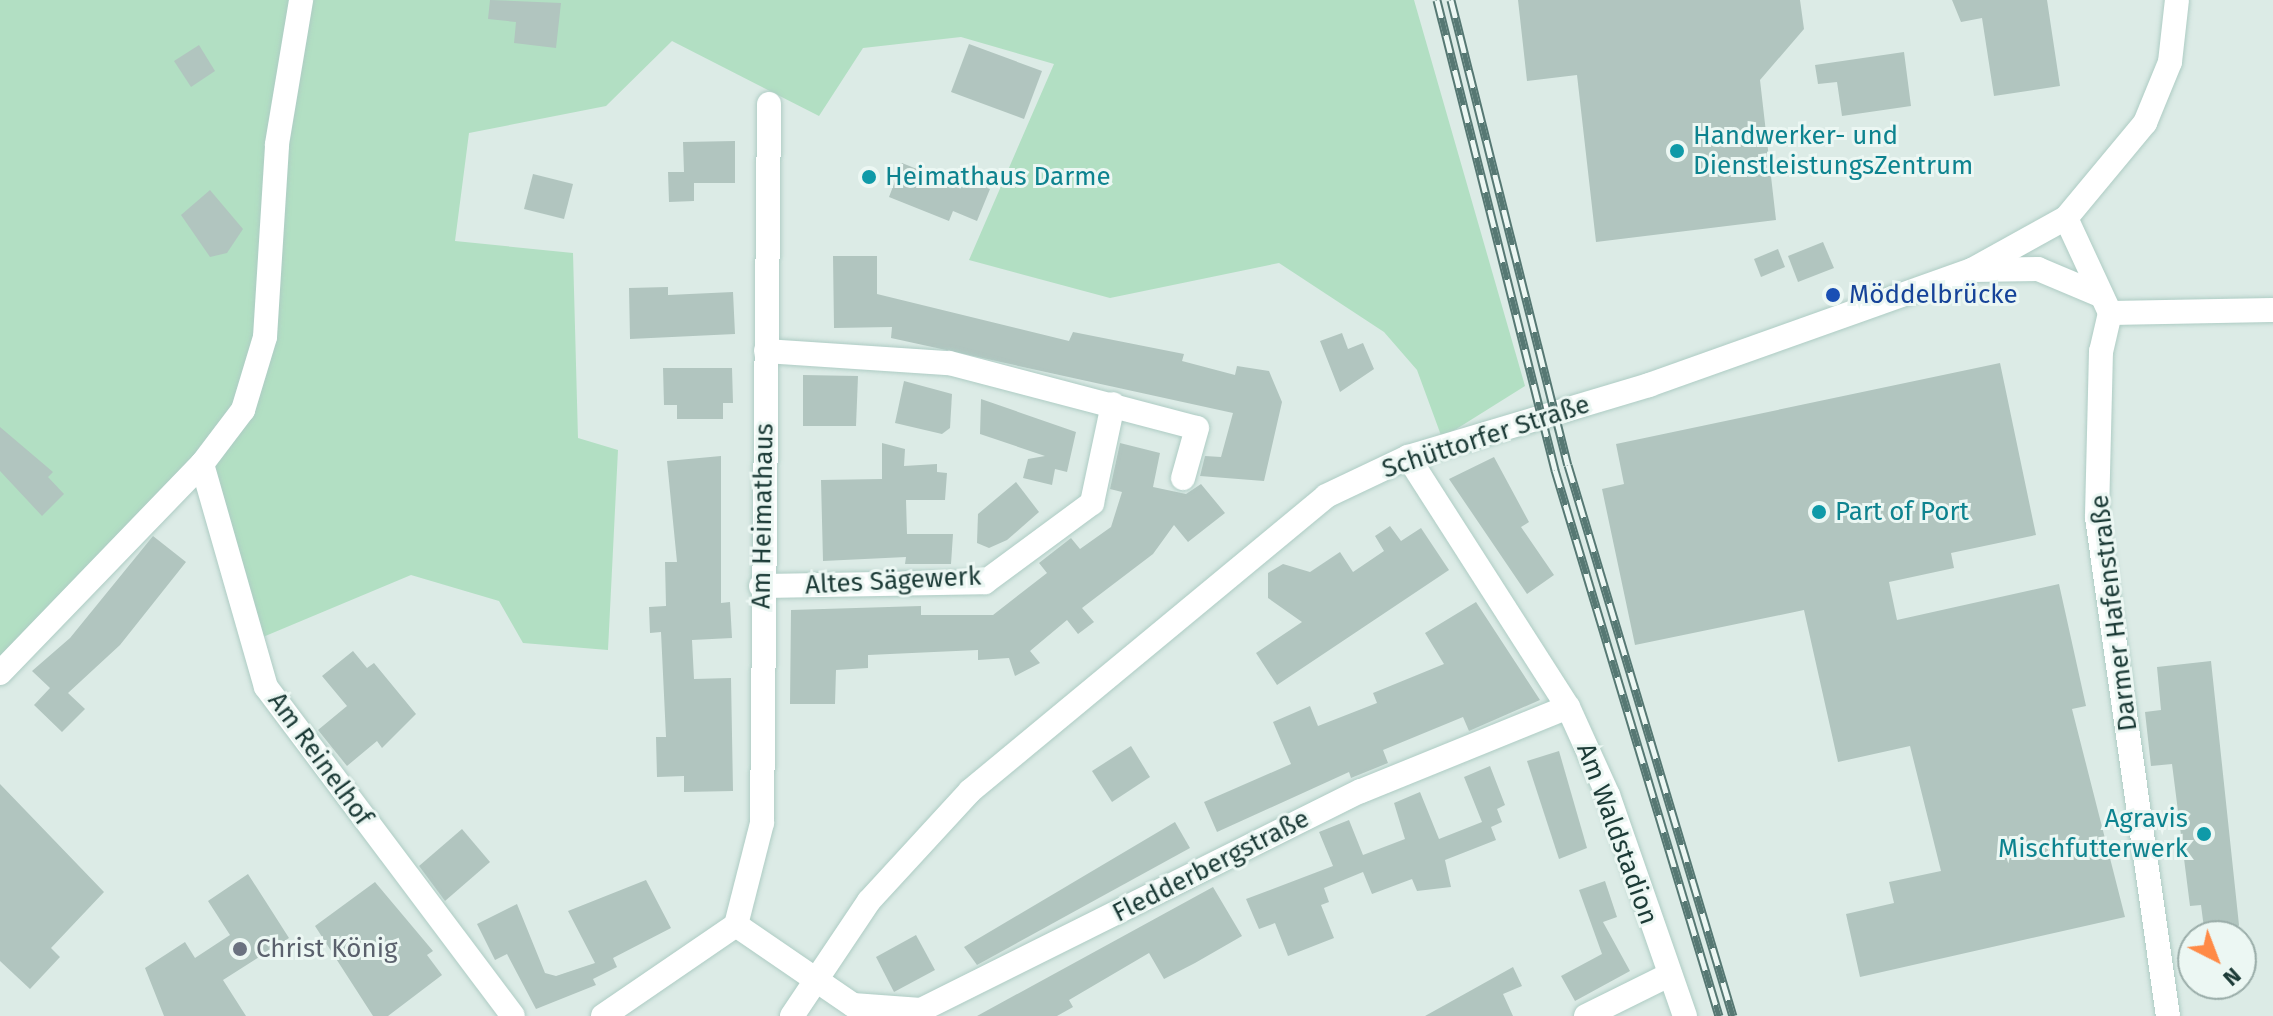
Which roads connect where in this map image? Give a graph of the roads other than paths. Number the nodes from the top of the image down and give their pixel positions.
1 (301, 0) edge
2 (2177, 0) edge
3 (769, 104) dead end
4 (2066, 218) junction
5 (1972, 270) junction
6 (2105, 304) junction
7 (2273, 310) edge
8 (766, 351) junction
9 (1113, 404) junction
10 (1408, 457) junction
11 (202, 464) junction
12 (1183, 478) dead end
13 (761, 586) junction
14 (0, 673) edge
15 (1568, 707) junction
16 (736, 925) junction
17 (1669, 975) junction
18 (814, 977) junction
19 (852, 1011) edge
20 (513, 1016) edge
21 (603, 1016) edge
22 (792, 1016) edge
23 (1586, 1016) edge
24 (1685, 1016) edge
25 (2168, 1016) edge

1 - 11 street
2 - 4 street, Schüttorfer Straße
3 - 8 street, Am Heimathaus
4 - 5 street, Schüttorfer Straße
4 - 6 street
5 - 6 street
5 - 10 street, Schüttorfer Straße
6 - 7 street
6 - 25 street, Darmer Hafenstraße
8 - 9 street
8 - 13 street, Am Heimathaus
9 - 12 street
9 - 13 street, Altes Sägewerk
10 - 15 street, Am Waldstadion
10 - 18 street, Schüttorfer Straße
11 - 14 street
11 - 20 street, Am Reinelhof
13 - 16 street, Am Heimathaus
15 - 17 street, Am Waldstadion
15 - 19 street, Fledderbergstraße
16 - 18 street
16 - 21 street
17 - 23 street
17 - 24 street, Am Waldstadion
18 - 19 street
18 - 22 street, Schüttorfer Straße

